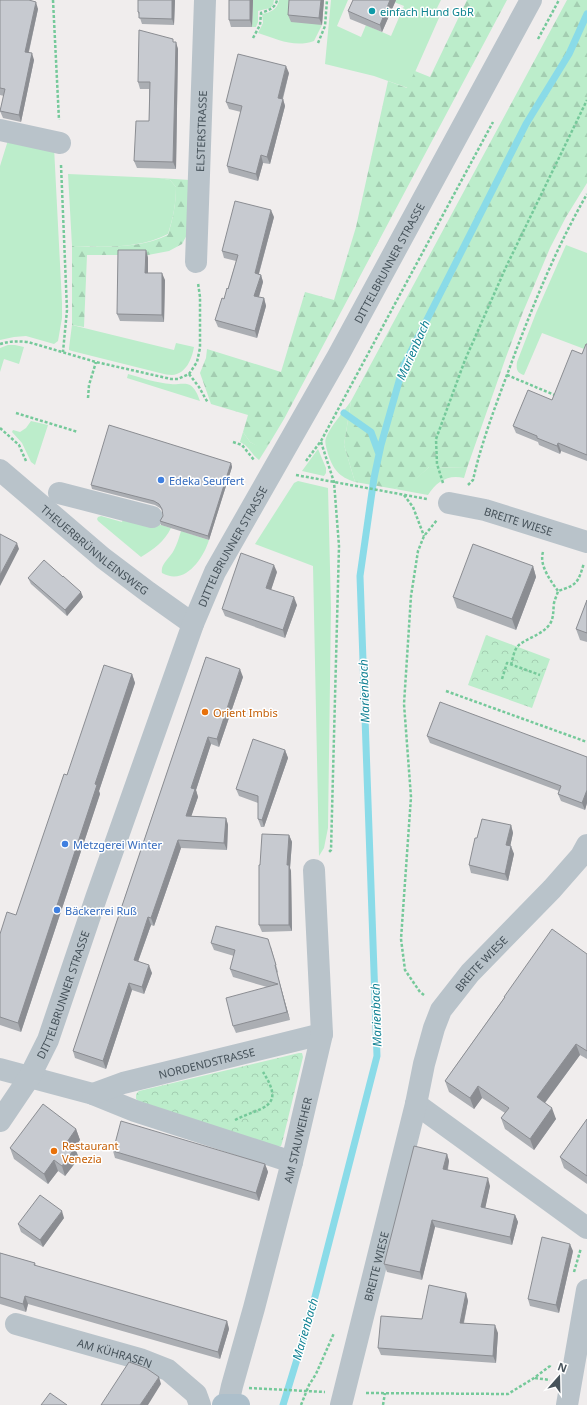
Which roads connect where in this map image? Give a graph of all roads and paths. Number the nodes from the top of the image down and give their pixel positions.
1 (205, 0) edge
2 (277, 0) edge
3 (327, 0) edge
4 (530, 0) edge
5 (559, 0) edge
6 (253, 38) dead end
7 (537, 41) dead end
8 (318, 43) dead end
9 (587, 100) edge
10 (496, 117) dead end
11 (0, 130) edge
12 (60, 143) dead end
13 (587, 194) edge
14 (64, 248) dead end
15 (196, 262) dead end
16 (200, 298) dead end
17 (0, 344) edge
18 (63, 352) junction
19 (96, 362) junction
20 (189, 374) junction
21 (506, 375) junction
22 (556, 395) junction
23 (88, 398) dead end
24 (562, 398) edge
25 (554, 401) edge
26 (208, 403) dead end
27 (16, 413) dead end
28 (0, 428) edge
29 (78, 432) dead end
30 (321, 441) junction
31 (305, 463) dead end
32 (28, 465) dead end
33 (0, 470) edge
34 (297, 470) dead end
35 (334, 482) junction
36 (59, 493) dead end
37 (404, 495) junction
38 (449, 503) junction
39 (152, 517) dead end
40 (549, 531) junction
41 (424, 536) junction
42 (587, 550) edge
43 (558, 591) junction
44 (193, 624) junction
45 (511, 664) junction
46 (540, 675) dead end
47 (502, 679) dead end
48 (446, 691) dead end
49 (587, 742) edge
50 (587, 845) edge
51 (314, 870) joint
52 (441, 1010) junction
53 (322, 1034) junction
54 (250, 1052) junction
55 (0, 1069) edge
56 (29, 1078) junction
57 (93, 1094) junction
58 (416, 1104) junction
59 (0, 1121) edge
60 (219, 1139) junction
61 (292, 1162) junction
62 (585, 1235) edge
63 (580, 1283) edge
64 (16, 1324) dead end
65 (552, 1359) dead end
66 (244, 1396) edge
67 (333, 1398) edge
68 (228, 1404) edge
69 (200, 1405) edge
70 (223, 1405) edge
71 (383, 1405) edge
72 (568, 1405) edge

1 - 15 street, ELSTERSTRASSE
2 - 6 path
3 - 8 path
4 - 44 street, DITTELBRUNNER STRASSE
5 - 7 path
9 - 38 path
10 - 30 path
11 - 12 street
13 - 21 path
14 - 18 path
16 - 20 path
17 - 18 path
18 - 19 path
19 - 20 path
19 - 23 path
20 - 26 path
21 - 22 path
21 - 38 path
22 - 24 path
22 - 25 path
27 - 29 path
28 - 32 path
30 - 31 path
30 - 35 path
33 - 44 street, THEUERBRÜNNLEINSWEG
34 - 35 path
35 - 37 path
35 - 51 path
36 - 39 street
37 - 38 path
37 - 41 path
38 - 40 street, BREITE WIESE
38 - 41 path
40 - 42 street, BREITE WIESE
40 - 43 path
41 - 52 path
42 - 43 path
43 - 45 path
44 - 56 street, DITTELBRUNNER STRASSE
45 - 46 path
45 - 47 path
48 - 49 path
50 - 52 street, BREITE WIESE
51 - 53 street, AM STAUWEIHER
52 - 58 street, BREITE WIESE
53 - 54 street, NORDENDSTRASSE
53 - 61 street, AM STAUWEIHER
54 - 57 street, NORDENDSTRASSE
54 - 60 path
55 - 56 street
56 - 57 street
56 - 59 street, DITTELBRUNNER STRASSE
57 - 60 street
58 - 62 street
58 - 67 street, BREITE WIESE
60 - 61 street
61 - 68 street, AM STAUWEIHER
62 - 63 path
63 - 72 street
64 - 69 street, AM KÜHRASEN
65 - 71 path
66 - 67 path, bridge
66 - 68 main road
68 - 70 main road

